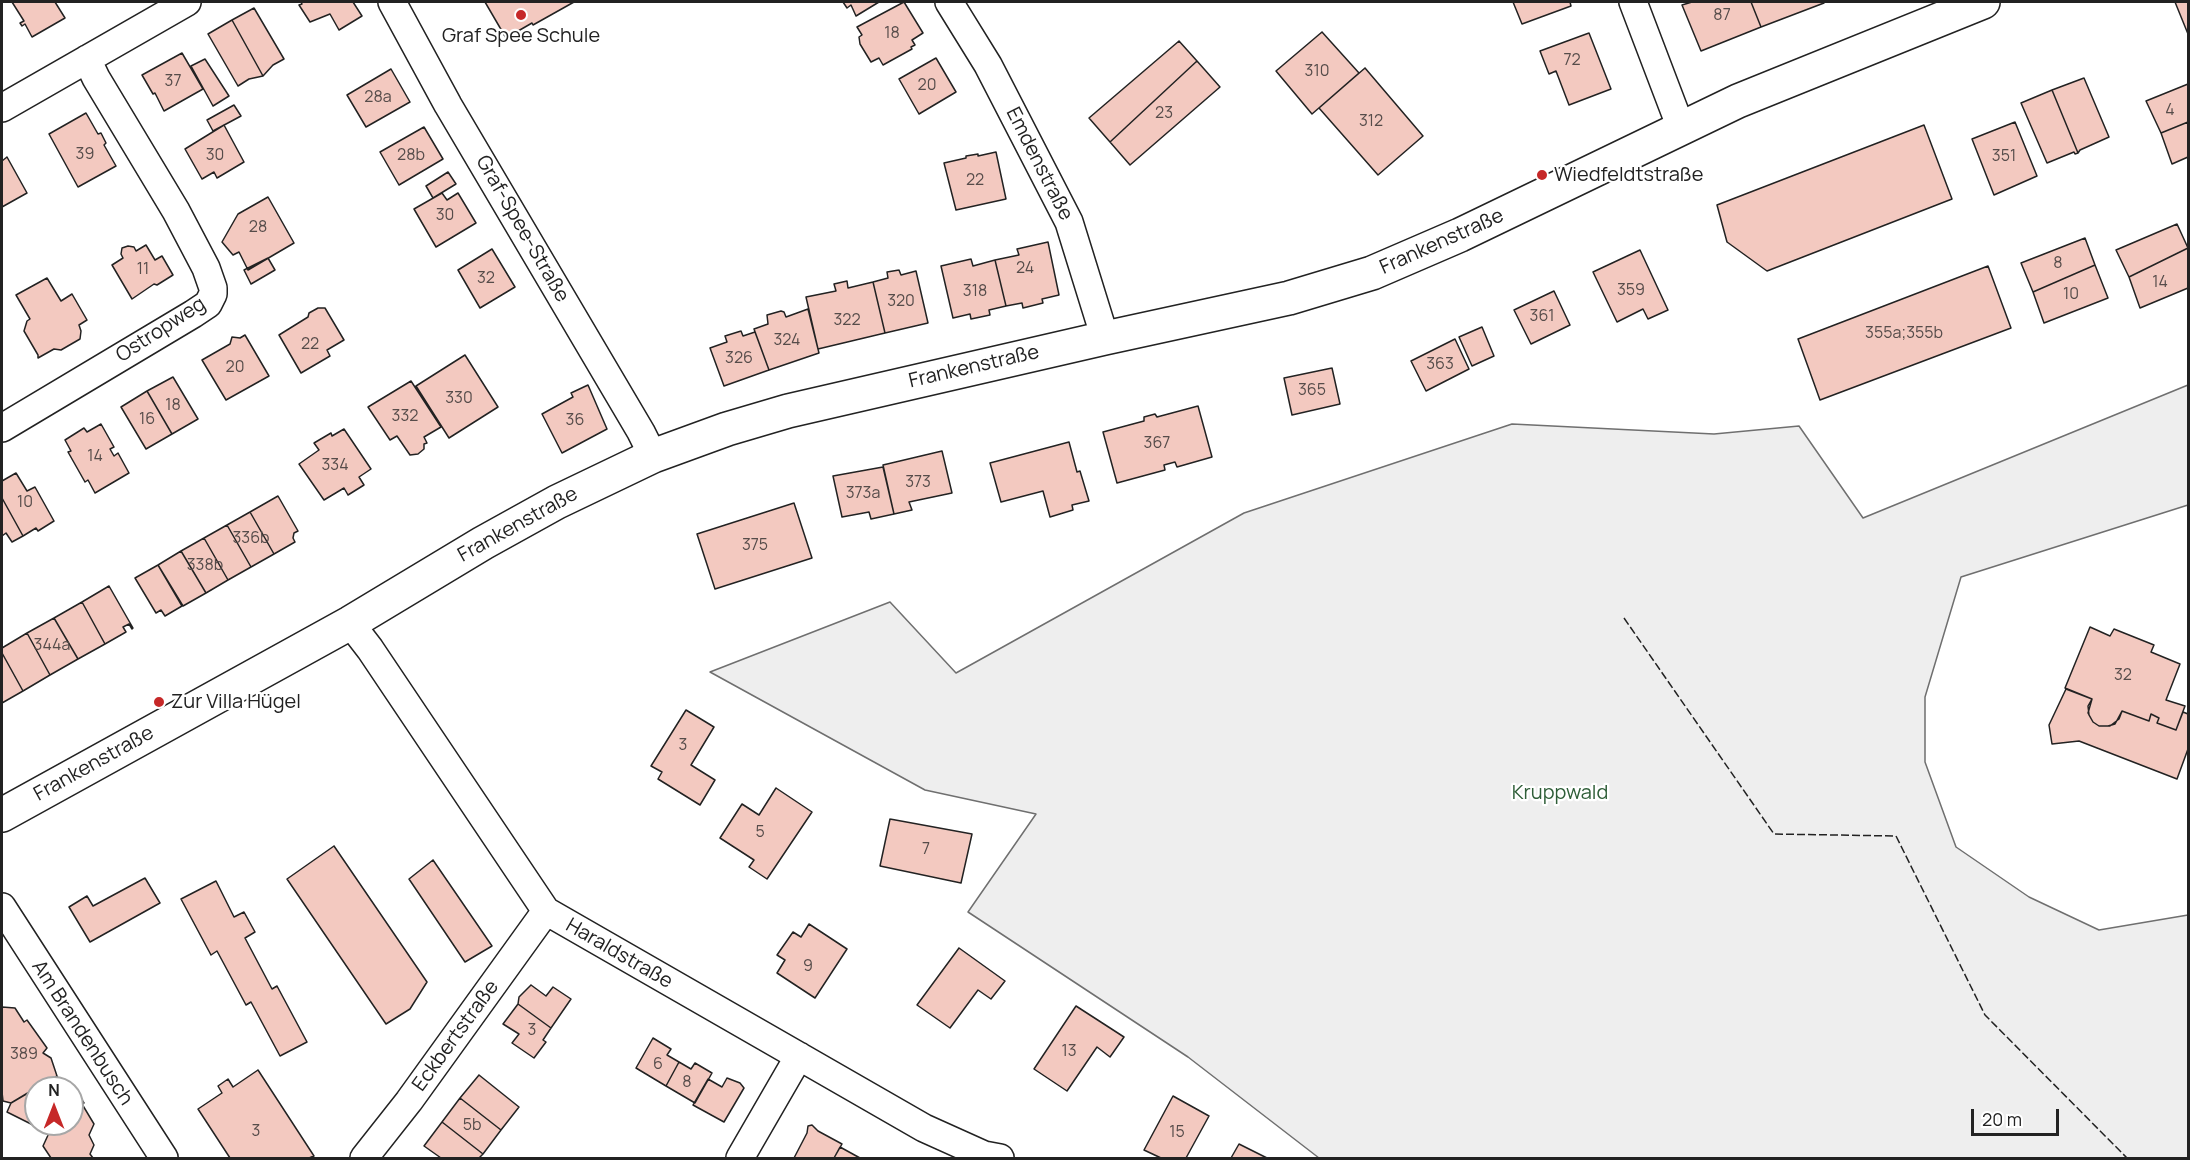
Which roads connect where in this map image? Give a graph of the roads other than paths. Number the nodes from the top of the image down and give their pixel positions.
1 (187, 2) edge
2 (392, 2) edge
3 (950, 2) edge
4 (1633, 2) edge
5 (1983, 2) edge
6 (87, 59) junction
7 (2, 108) edge
8 (1681, 128) junction
9 (1105, 338) junction
10 (2, 428) edge
11 (653, 456) junction
12 (350, 623) junction
13 (2, 815) edge
14 (2, 907) edge
15 (546, 911) junction
16 (799, 1056) junction
17 (990, 1157) edge
18 (164, 1158) edge
19 (364, 1158) edge
20 (740, 1158) edge

1 - 6 street
2 - 11 street, Graf-Spee-Straße
3 - 9 street, Emdenstraße
4 - 8 street
5 - 8 main road, Frankenstraße
6 - 7 street
6 - 10 street, Ostropweg
8 - 9 main road, Frankenstraße
9 - 11 main road, Frankenstraße
11 - 12 main road, Frankenstraße
12 - 13 main road, Frankenstraße
12 - 15 street, Haraldstraße
14 - 18 street, Am Brandenbusch
15 - 16 street, Haraldstraße
15 - 19 street, Eckbertstraße
16 - 17 street, Haraldstraße
16 - 20 street

